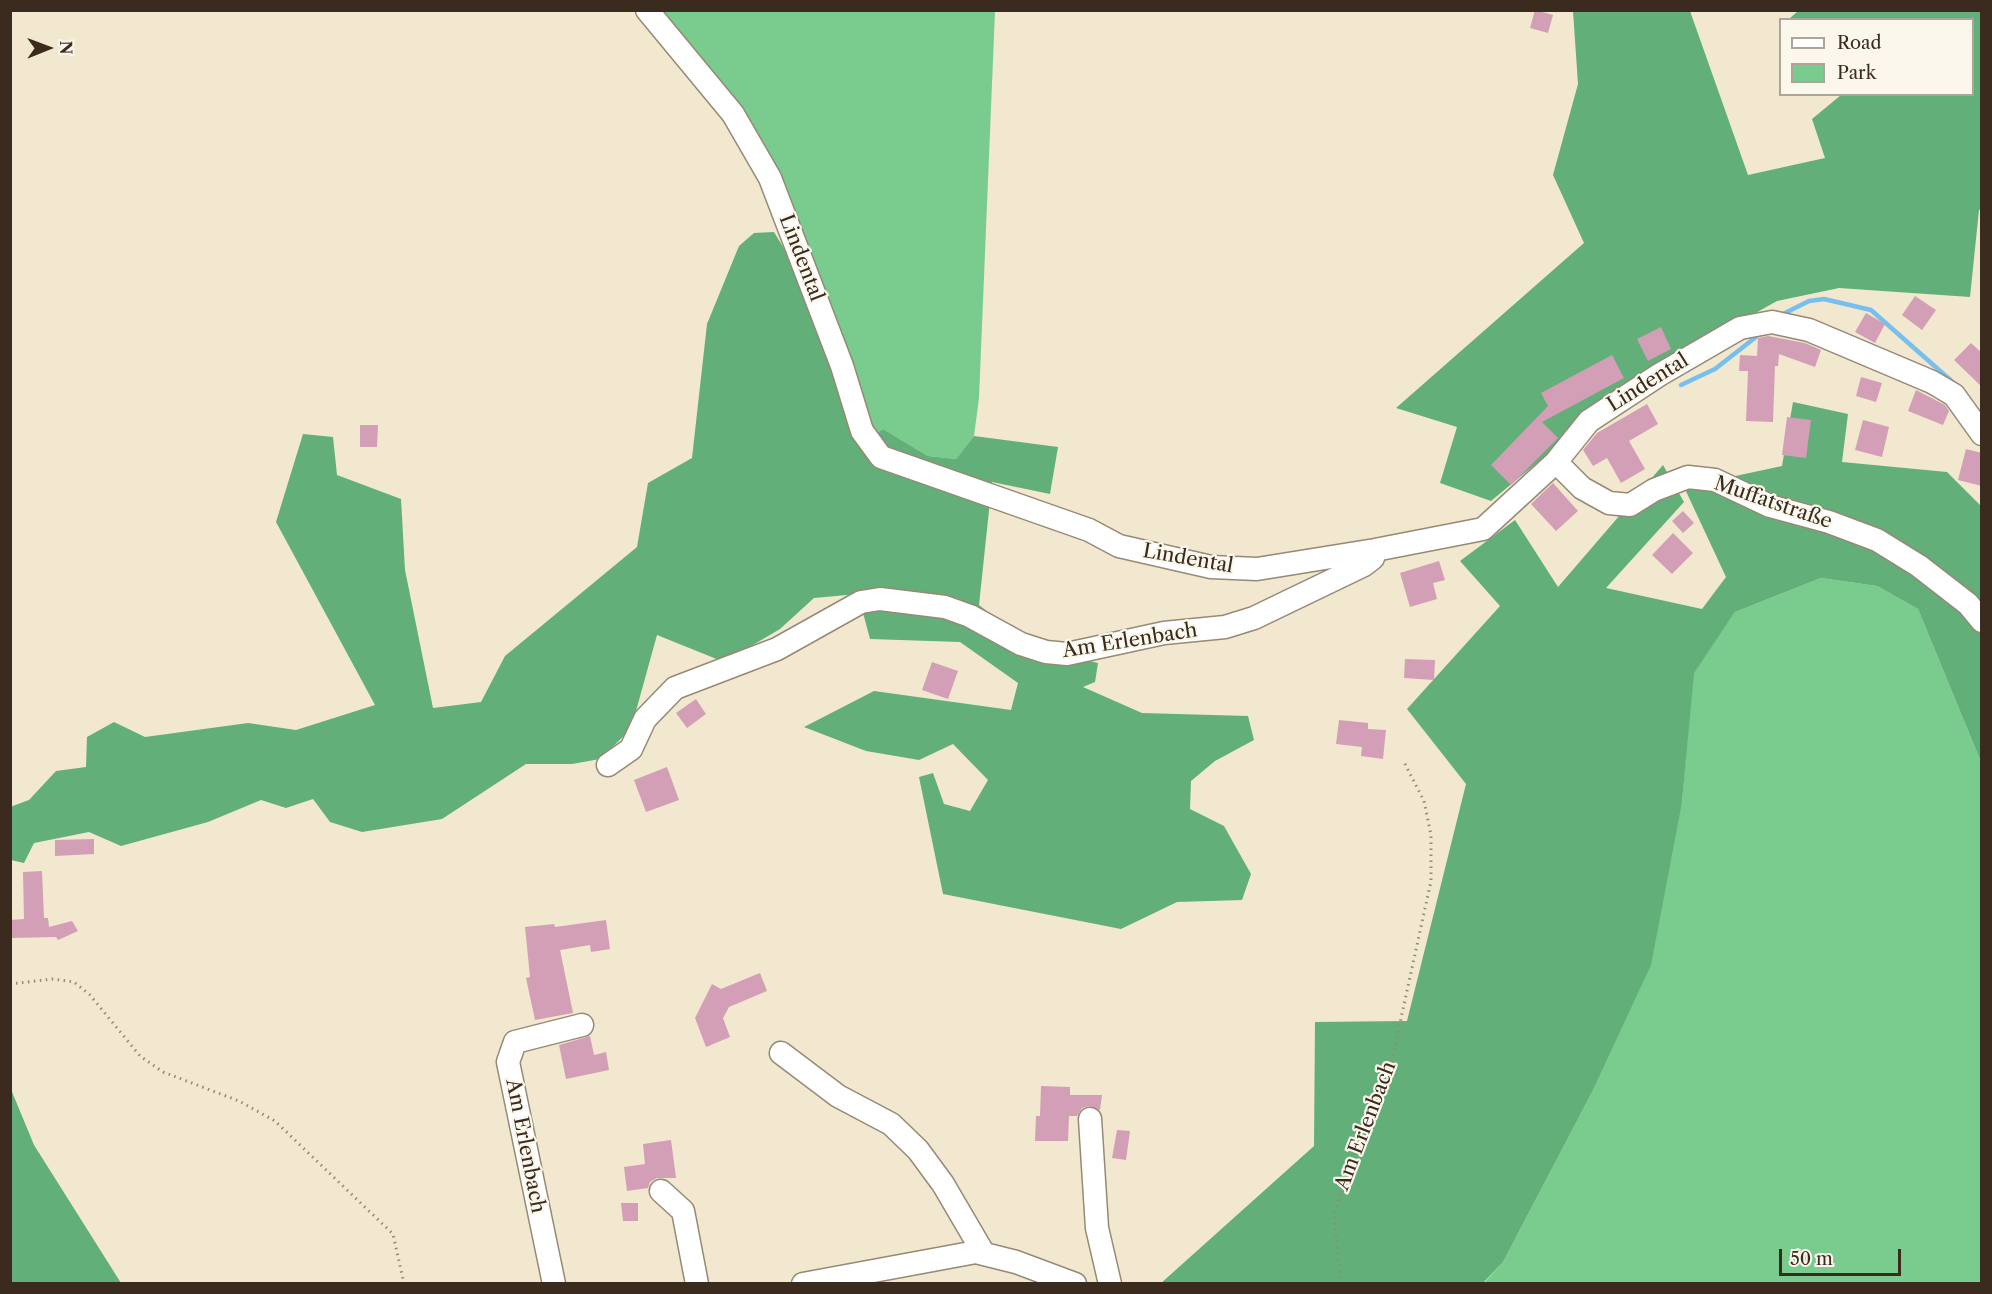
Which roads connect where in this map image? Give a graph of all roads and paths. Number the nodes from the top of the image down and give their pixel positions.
1 (647, 10) edge
2 (1982, 434) edge
3 (1556, 462) junction
4 (1375, 550) junction
5 (1982, 621) edge
6 (1404, 762) dead end
7 (608, 765) dead end
8 (10, 984) edge
9 (582, 1025) dead end
10 (781, 1053) dead end
11 (1090, 1119) dead end
12 (661, 1191) dead end
13 (984, 1254) junction
14 (404, 1284) edge
15 (554, 1284) edge
16 (697, 1284) edge
17 (803, 1284) edge
18 (1075, 1284) edge
19 (1110, 1284) edge
20 (1341, 1284) edge

1 - 4 street, Lindental
2 - 3 street, Lindental
3 - 4 street, Lindental
3 - 5 street, Muffatstraße
4 - 7 street, Am Erlenbach
6 - 20 path, Am Erlenbach
8 - 14 path
9 - 15 street, Am Erlenbach
10 - 13 street
11 - 19 street
12 - 16 street
13 - 17 street
13 - 18 street

